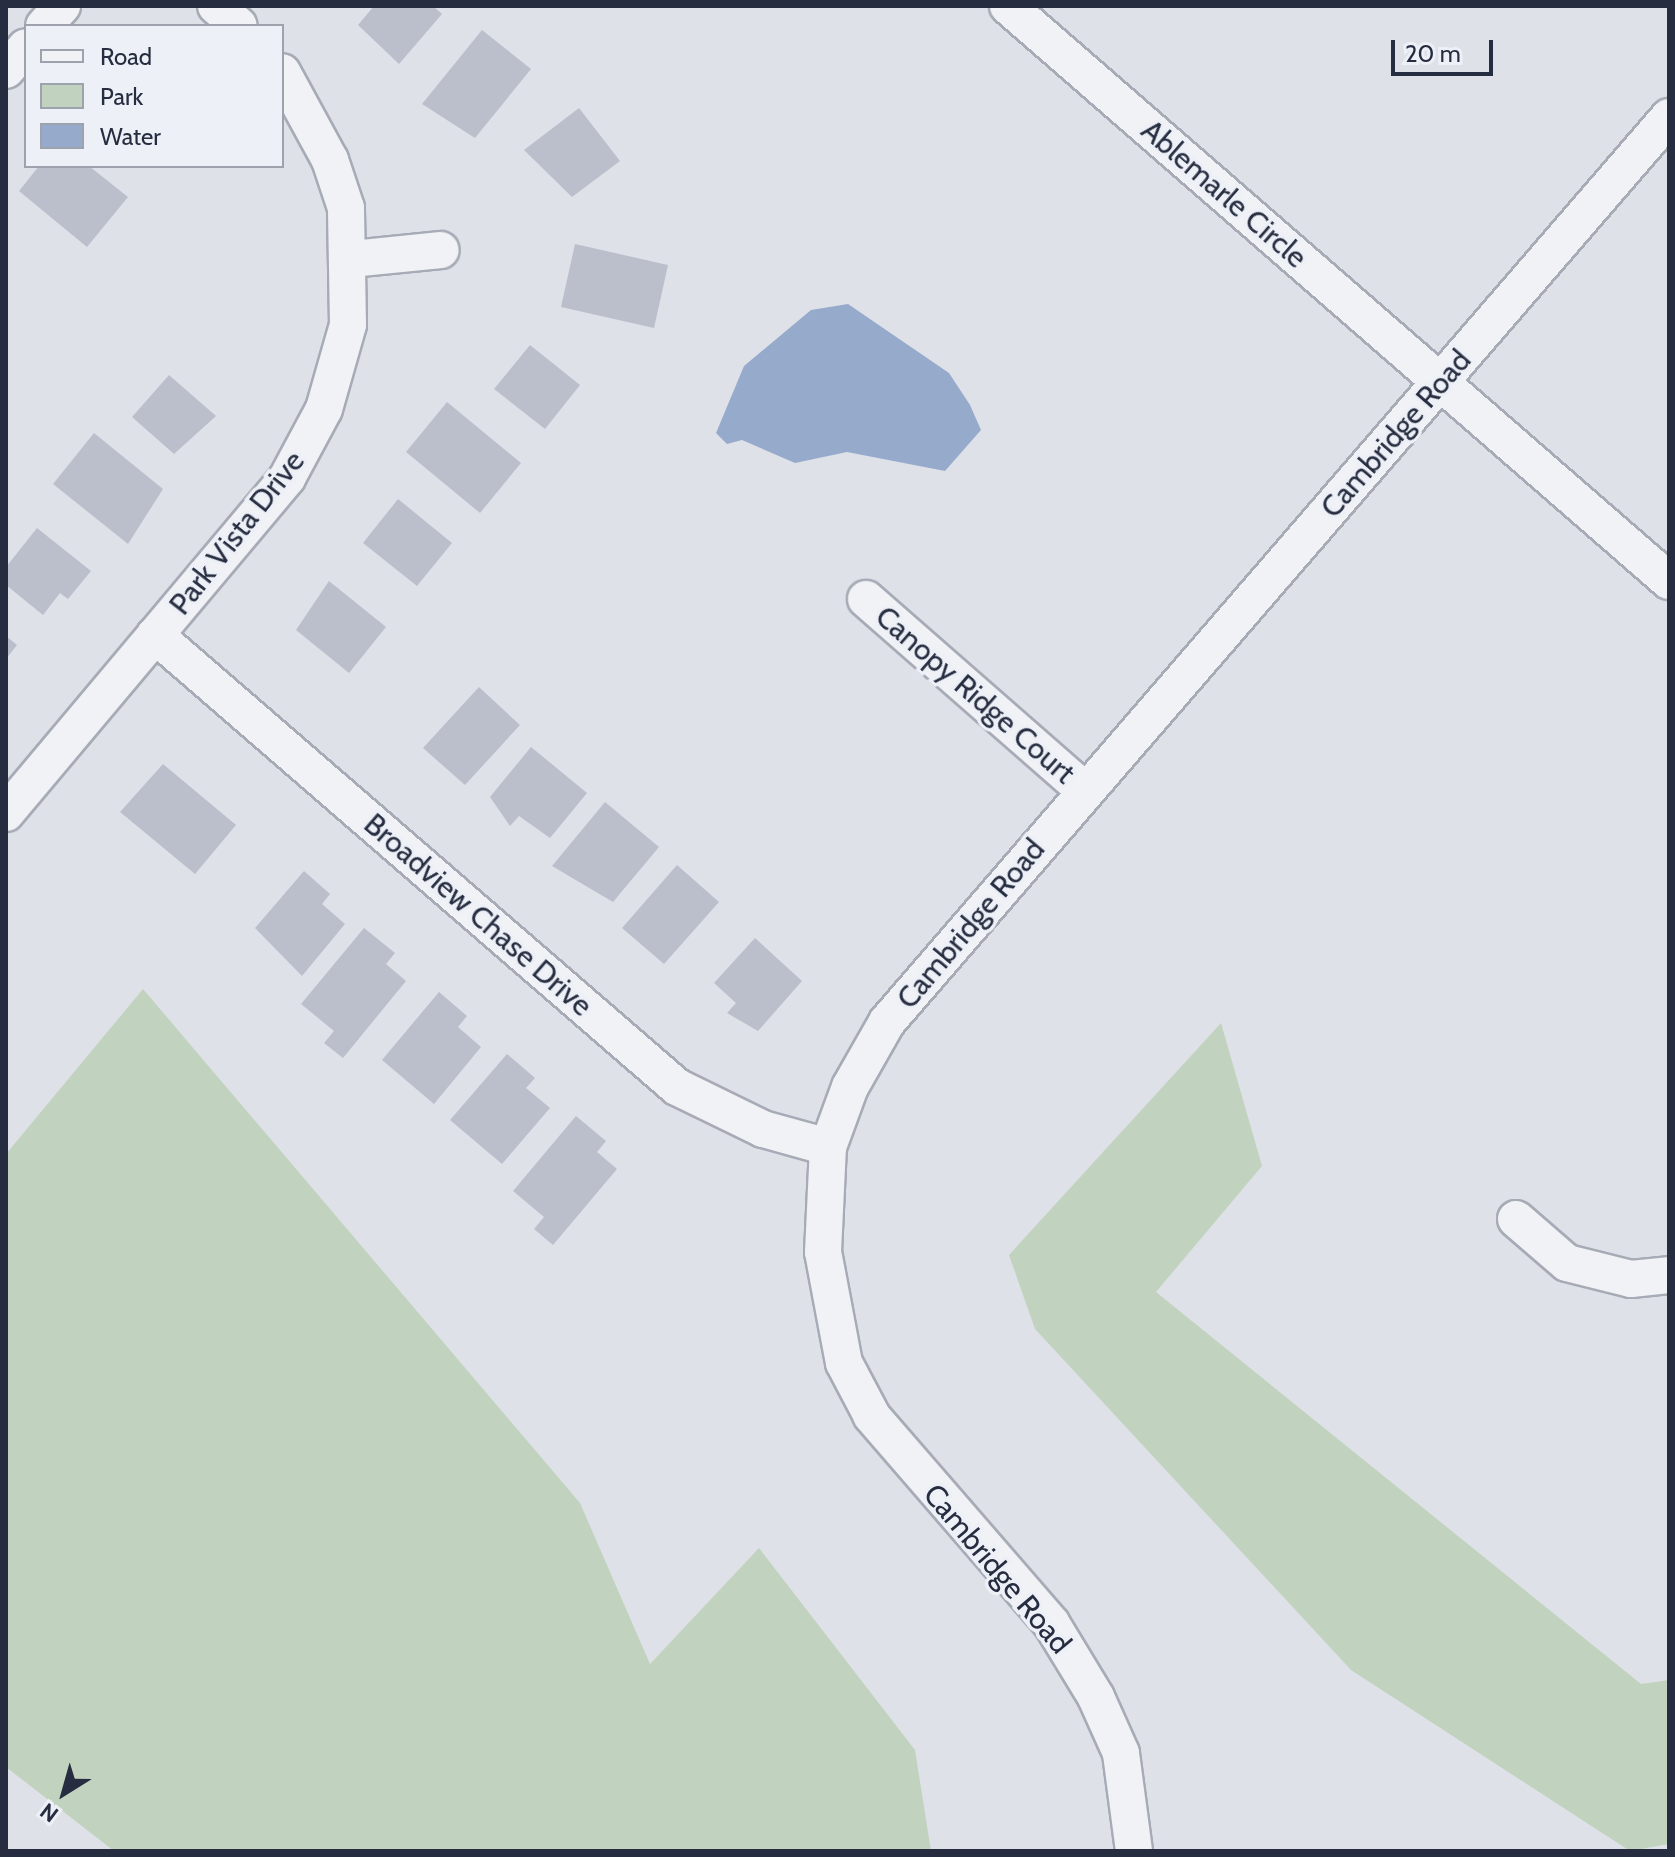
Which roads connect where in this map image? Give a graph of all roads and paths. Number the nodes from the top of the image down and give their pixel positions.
1 (62, 6) edge
2 (216, 6) edge
3 (1008, 6) edge
4 (46, 24) edge
5 (237, 24) edge
6 (24, 49) edge
7 (6, 70) edge
8 (284, 76) edge
9 (1669, 117) edge
10 (441, 250) dead end
11 (351, 259) junction
12 (1441, 383) junction
13 (1669, 581) edge
14 (866, 599) dead end
15 (155, 635) junction
16 (1084, 790) junction
17 (6, 813) edge
18 (828, 1147) junction
19 (1516, 1219) dead end
20 (1669, 1275) edge
21 (1134, 1851) edge

1 - 4 street
2 - 5 street
3 - 12 street, Ablemarle Circle
6 - 7 street
8 - 11 street, Park Vista Drive
9 - 12 street, Cambridge Road
10 - 11 street
11 - 15 street, Park Vista Drive
12 - 13 street, Ablemarle Circle
12 - 16 street, Cambridge Road
14 - 16 street, Canopy Ridge Court
15 - 17 street, Park Vista Drive
15 - 18 street, Broadview Chase Drive
16 - 18 street, Cambridge Road
18 - 21 street, Cambridge Road
19 - 20 street

